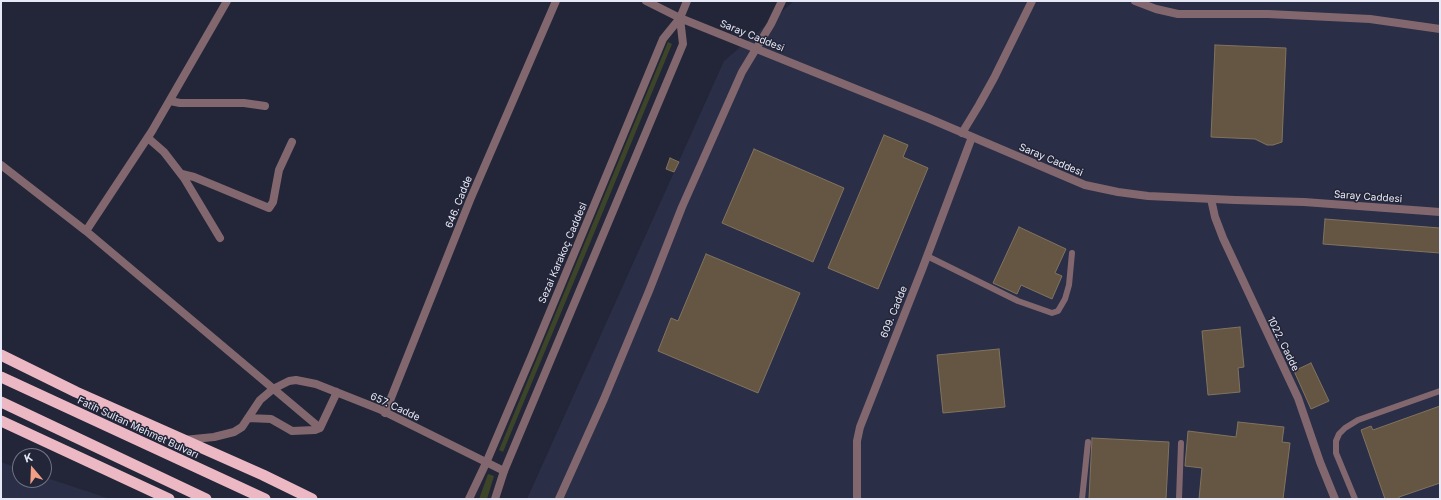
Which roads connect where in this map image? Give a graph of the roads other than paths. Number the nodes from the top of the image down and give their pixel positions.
1 (227, 1) edge
2 (556, 1) edge
3 (646, 1) edge
4 (687, 1) edge
5 (782, 1) edge
6 (1032, 1) edge
7 (1135, 1) edge
8 (680, 18) junction
9 (1440, 29) edge
10 (756, 49) junction
11 (170, 101) junction
12 (265, 106) dead end
13 (962, 133) junction
14 (972, 137) junction
15 (148, 138) junction
16 (292, 142) dead end
17 (1, 165) edge
18 (182, 174) junction
19 (1211, 199) junction
20 (1440, 212) edge
21 (86, 231) junction
22 (220, 238) dead end
23 (1072, 253) dead end
24 (927, 256) junction
25 (1, 355) edge
26 (1, 377) edge
27 (273, 389) junction
28 (1440, 391) edge
29 (336, 392) junction
30 (1, 402) edge
31 (385, 413) junction
32 (248, 418) junction
33 (1, 421) edge
34 (320, 428) junction
35 (183, 440) junction
36 (1088, 442) dead end
37 (1181, 443) dead end
38 (486, 463) junction
39 (504, 471) junction
40 (169, 499) edge
41 (206, 499) edge
42 (265, 499) edge
43 (312, 499) edge
44 (469, 499) edge
45 (495, 499) edge
46 (560, 499) edge
47 (857, 499) edge
48 (1082, 499) edge
49 (1179, 499) edge
50 (1335, 499) edge
51 (1355, 499) edge

1 - 11 street
2 - 31 street, 646. Cadde
3 - 8 street, Saray Caddesi
4 - 8 street, Sezai Karakoç Caddesi
5 - 10 street
6 - 13 street
7 - 9 street
8 - 10 street, Saray Caddesi
8 - 38 street, Sezai Karakoç Caddesi
8 - 39 street, Sezai Karakoç Caddesi
10 - 13 street, Saray Caddesi
10 - 46 street
11 - 12 street
11 - 15 street
13 - 14 street, Saray Caddesi
14 - 19 street, Saray Caddesi
14 - 24 street, 609. Cadde
15 - 18 street
15 - 21 street
16 - 18 street
17 - 21 street
18 - 22 street
19 - 20 street, Saray Caddesi
19 - 50 street, 1022. Cadde
21 - 27 street
23 - 24 lane
24 - 47 street, 609. Cadde
25 - 35 highway
26 - 42 highway, Fatih Sultan Mehmet Bulvarı
27 - 29 street, 657. Cadde
27 - 32 street, 657. Cadde
27 - 34 street
28 - 51 lane
29 - 31 street, 657. Cadde
29 - 34 street
30 - 41 highway
31 - 38 street, 657. Cadde
32 - 34 street
32 - 35 street, 657. Cadde
33 - 40 highway
35 - 43 highway
36 - 48 lane
37 - 49 lane
38 - 39 street, 657. Cadde
38 - 44 street, Sezai Karakoç Caddesi
39 - 45 street, Sezai Karakoç Caddesi

